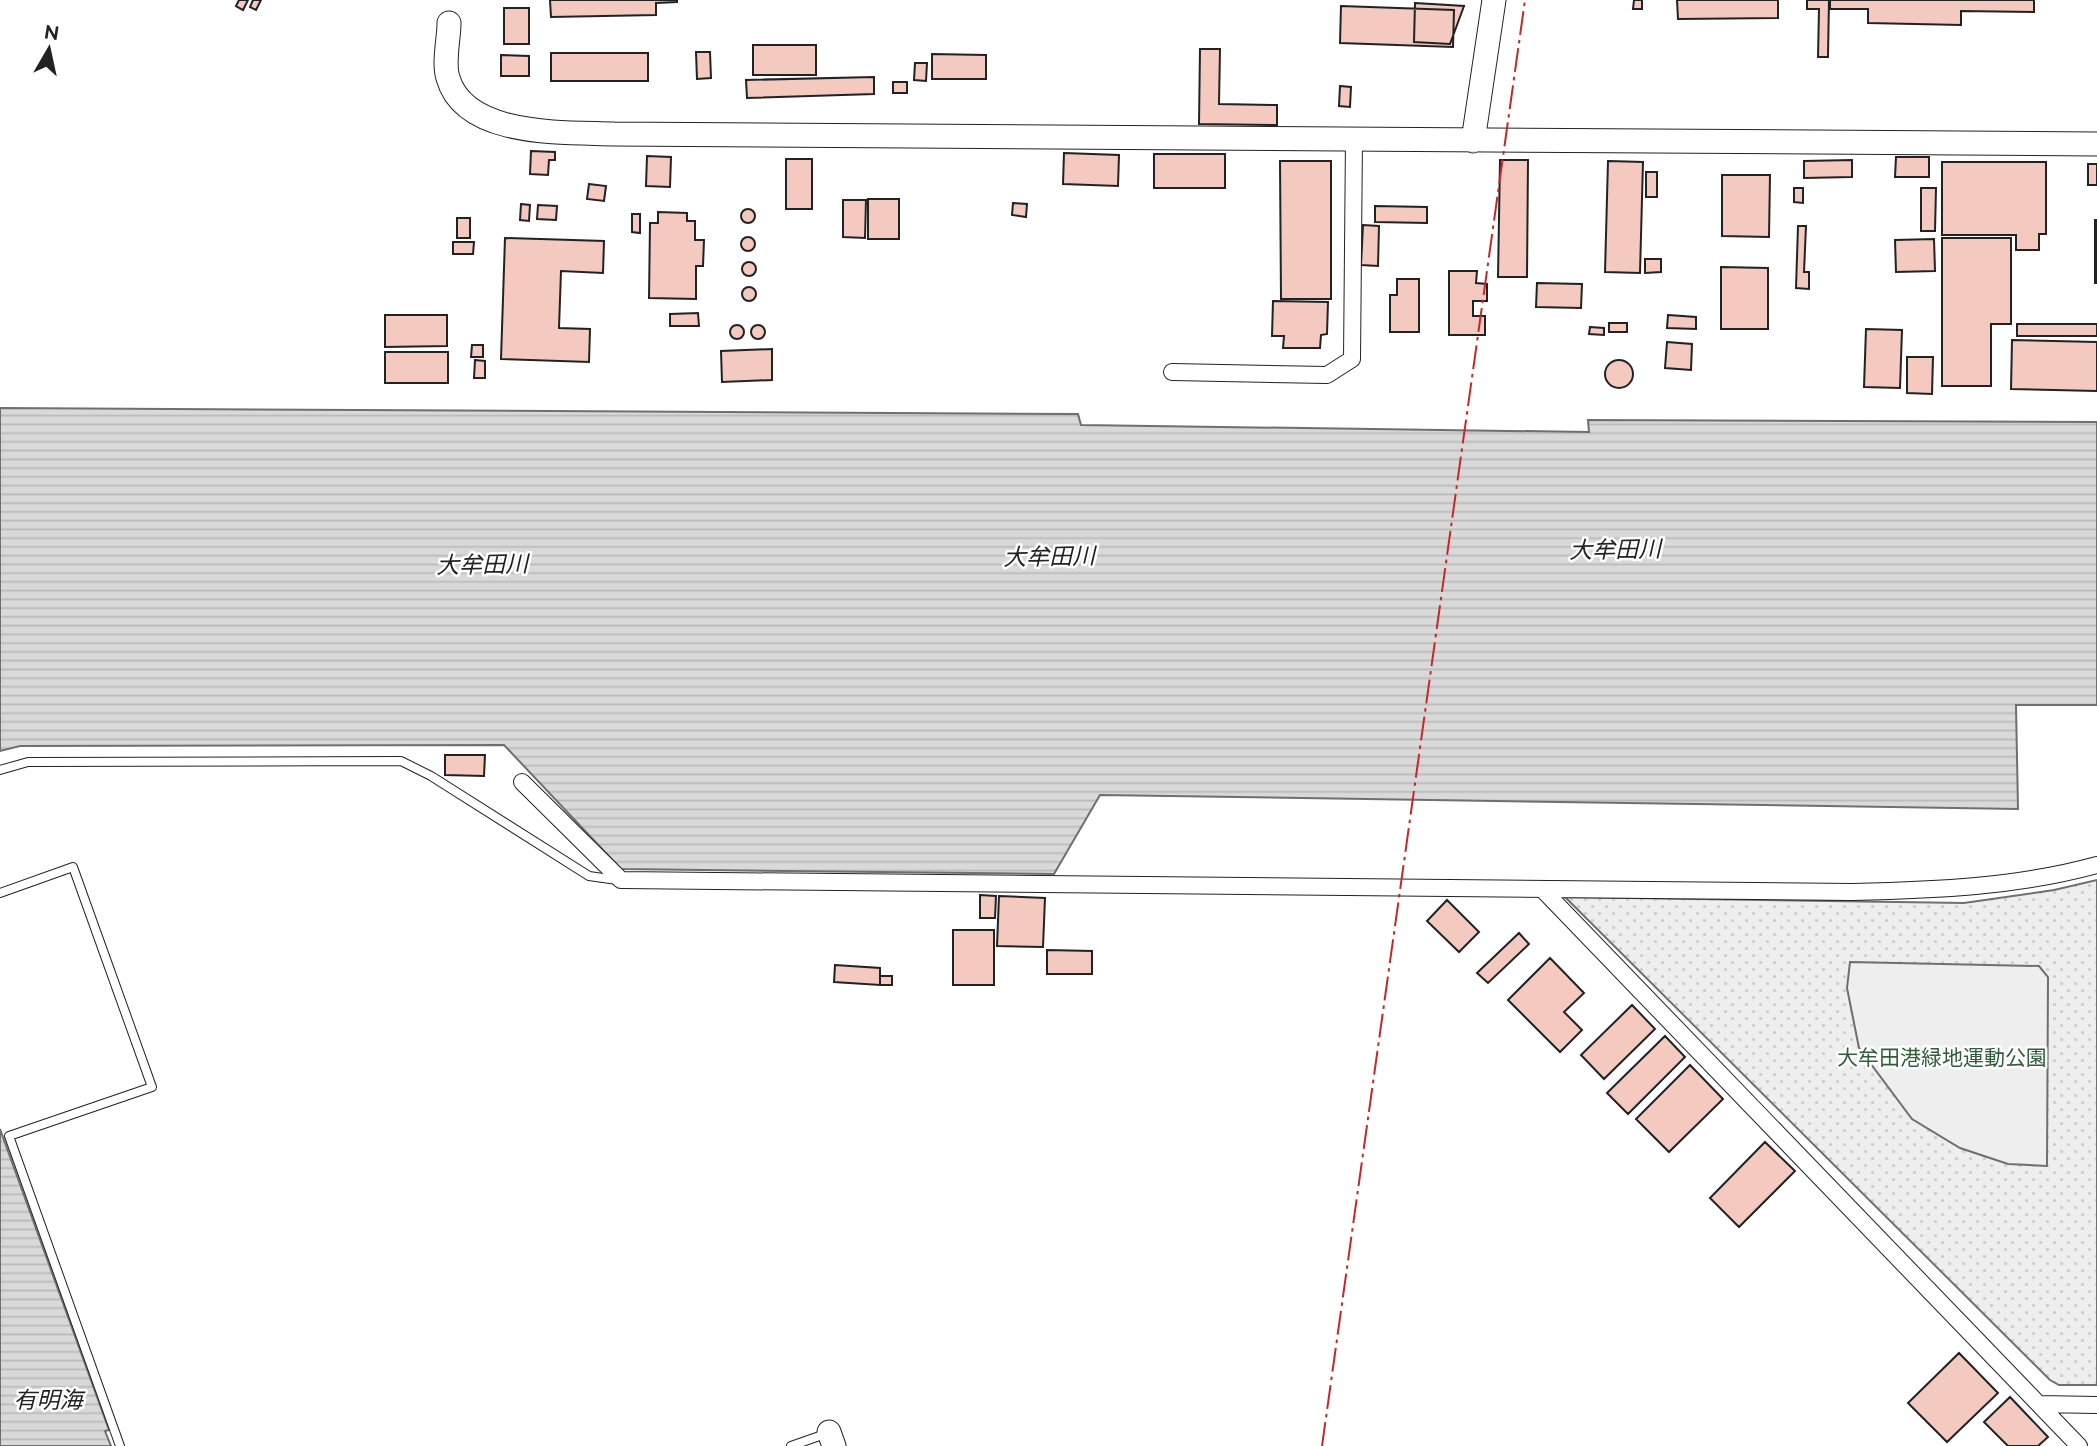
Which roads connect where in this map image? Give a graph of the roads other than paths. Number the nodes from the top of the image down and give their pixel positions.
1 (1494, 0) edge
2 (449, 23) dead end
3 (1354, 138) junction
4 (1473, 141) junction
5 (2097, 144) edge
6 (1172, 372) dead end
7 (0, 770) edge
8 (522, 782) dead end
9 (2097, 865) edge
10 (621, 880) junction
11 (1543, 890) junction
12 (0, 893) edge
13 (2040, 1404) junction
14 (2097, 1405) edge
15 (831, 1439) edge
16 (120, 1446) edge
17 (791, 1446) edge
18 (2079, 1446) edge

1 - 4 street
2 - 3 street
3 - 4 street
3 - 6 street
4 - 5 street
7 - 10 lane
8 - 10 street
9 - 11 street
10 - 11 street
11 - 13 street
12 - 16 lane
13 - 14 street
13 - 18 street
15 - 17 lane

